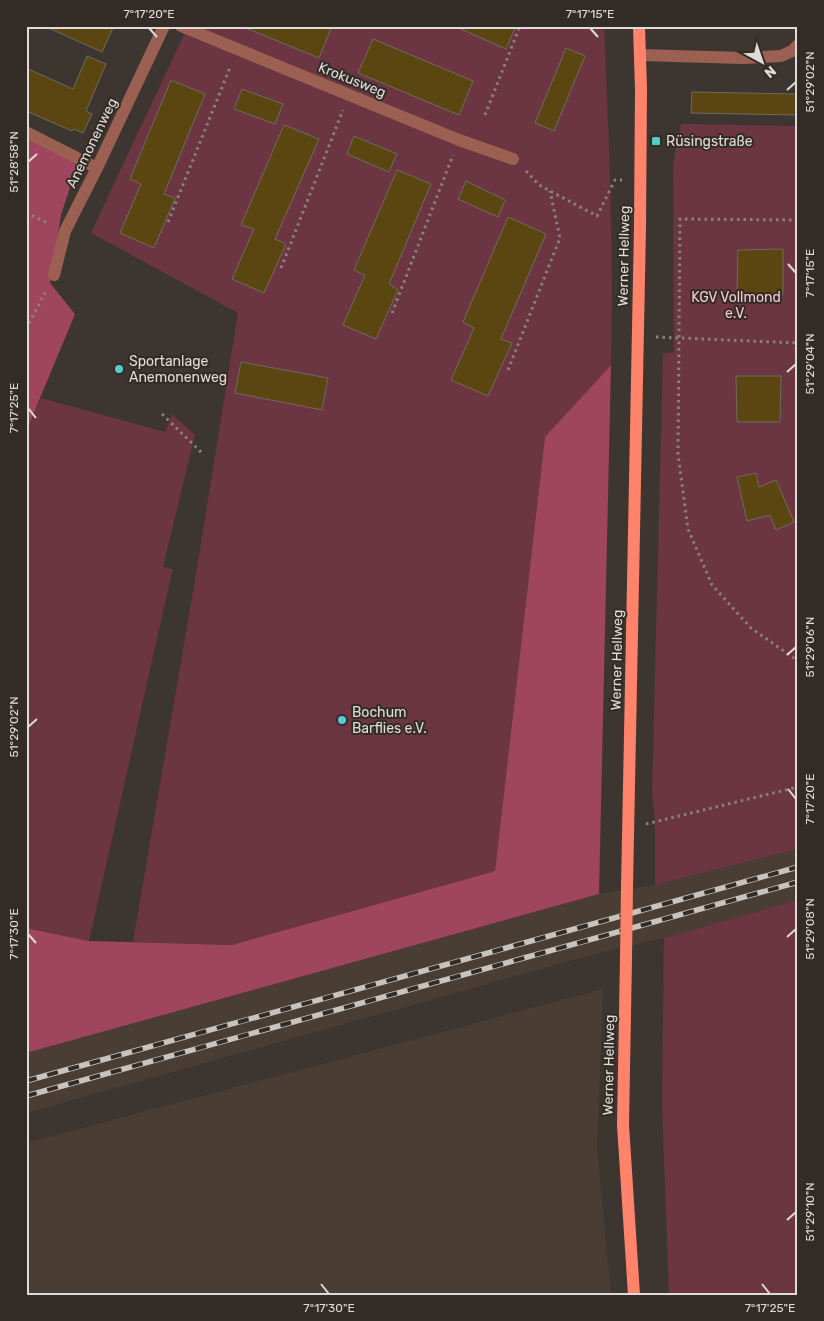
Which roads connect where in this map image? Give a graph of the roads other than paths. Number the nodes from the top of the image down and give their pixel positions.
1 (164, 26) edge
2 (181, 26) edge
3 (638, 26) edge
4 (798, 46) edge
5 (640, 55) junction
6 (26, 132) edge
7 (513, 159) road end
8 (97, 168) junction
9 (54, 275) road end
10 (634, 1295) edge

1 - 8 street, Anemonenweg
2 - 7 street, Krokusweg
3 - 5 main road, Werner Hellweg
4 - 5 street
5 - 10 main road, Werner Hellweg, bridge
6 - 8 street
8 - 9 street, Anemonenweg

